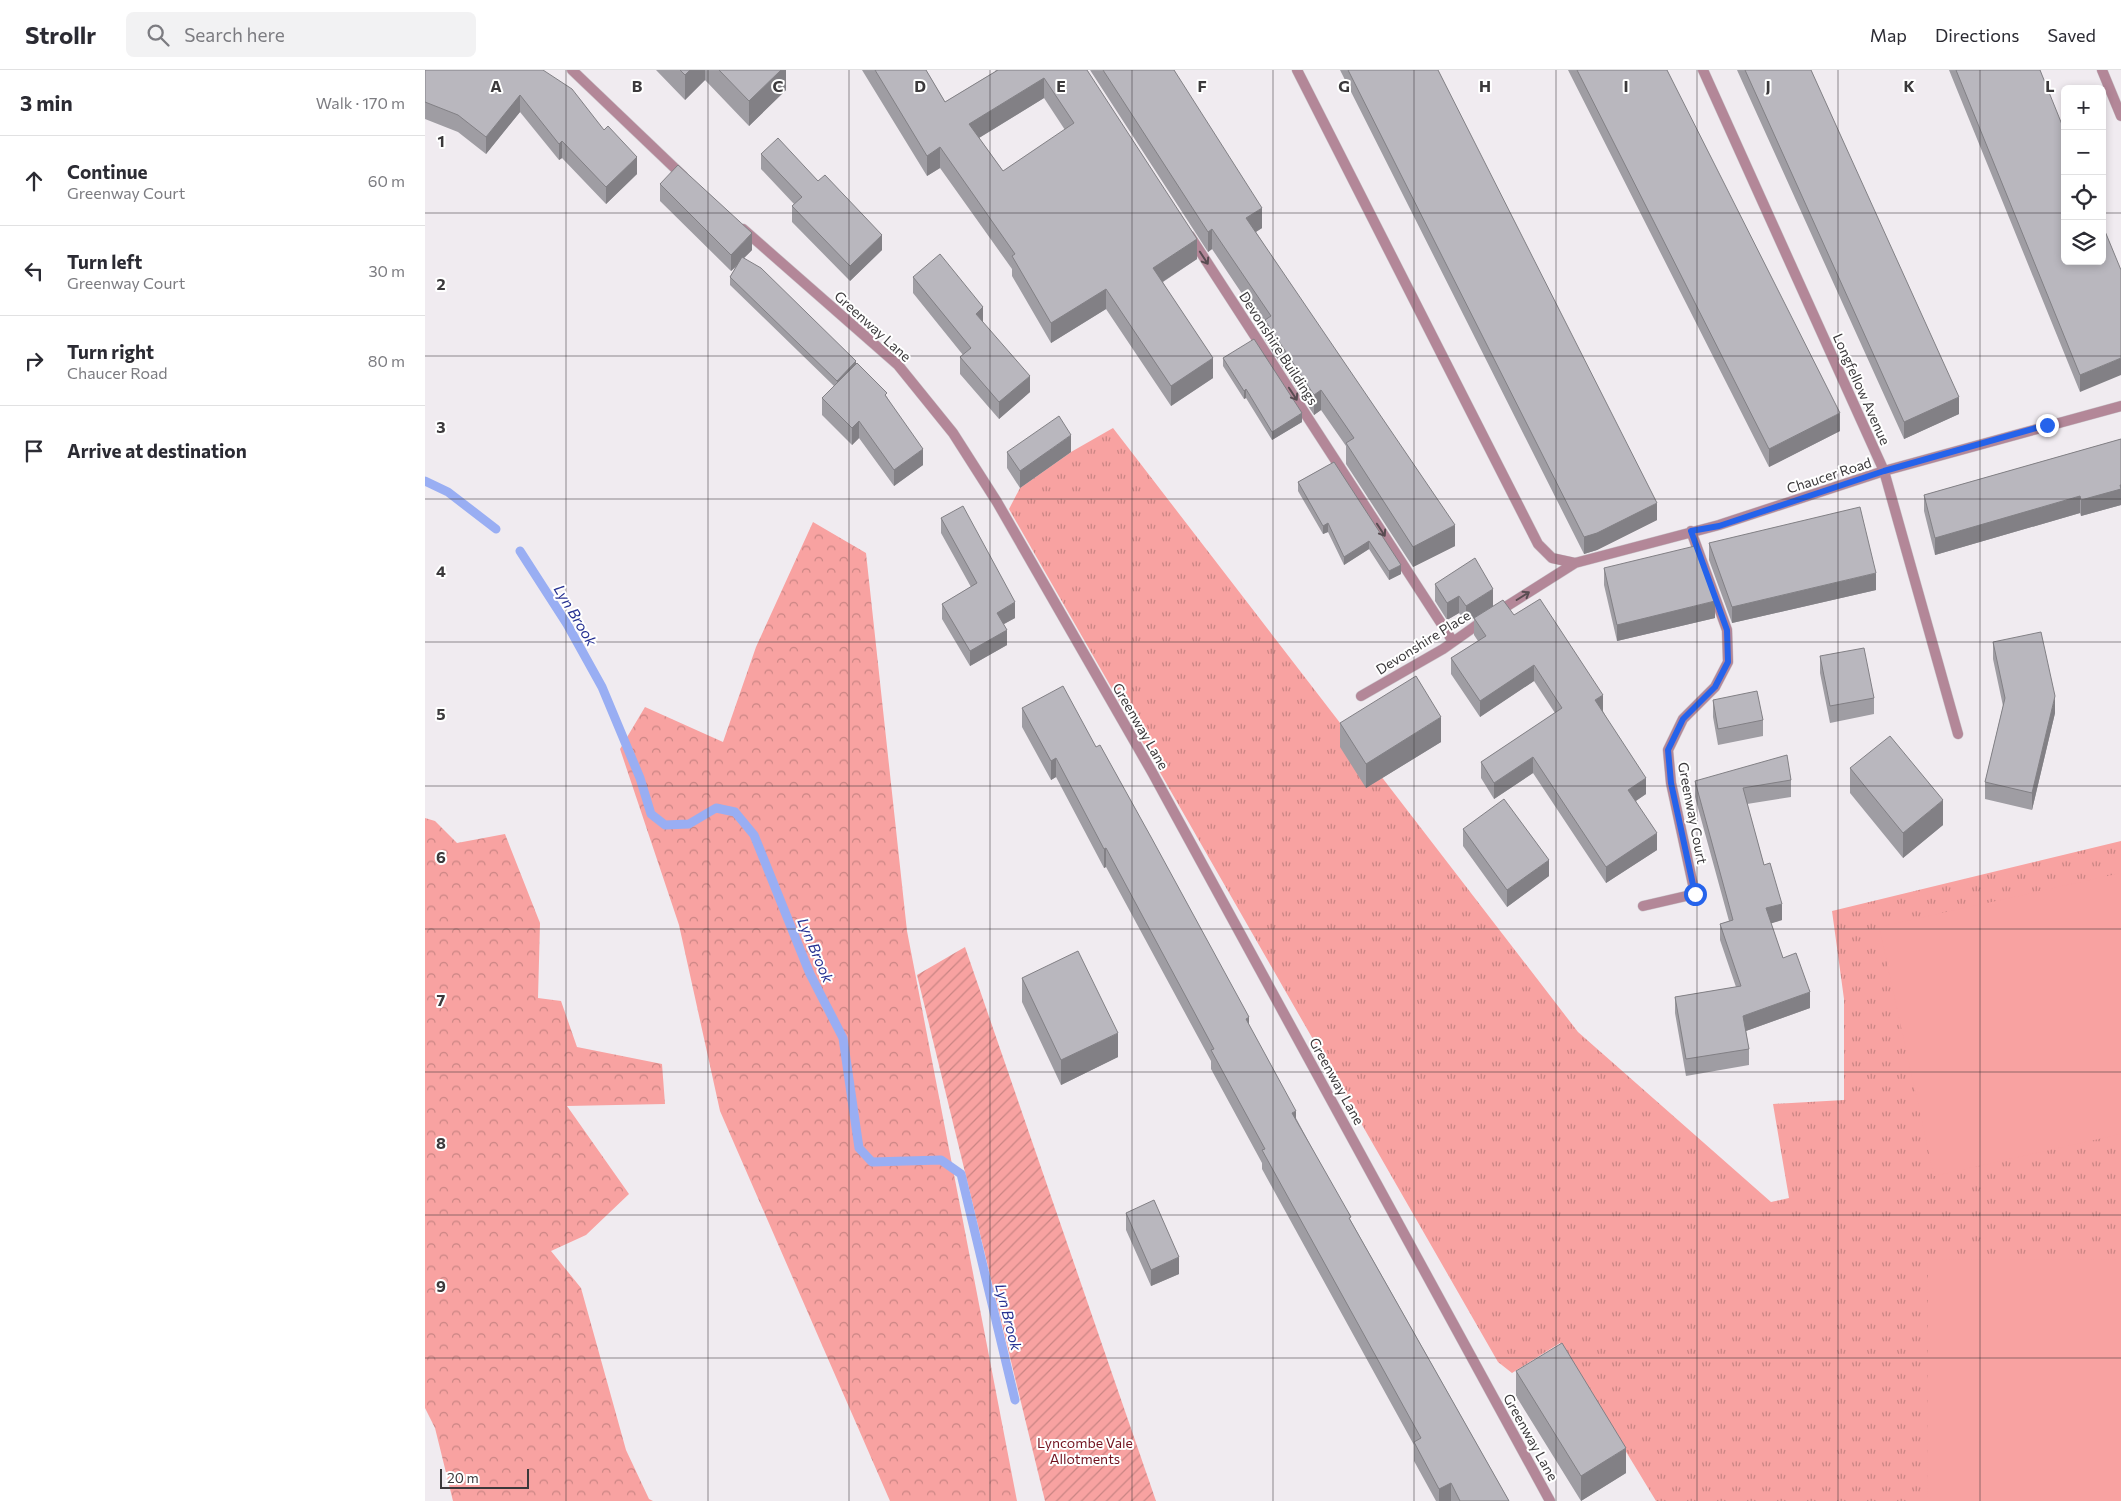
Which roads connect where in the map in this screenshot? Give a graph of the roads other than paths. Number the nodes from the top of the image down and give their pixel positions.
1 (572, 70) edge
2 (1297, 70) edge
3 (1703, 70) edge
4 (2102, 70) edge
5 (2121, 116) edge
6 (691, 184) edge
7 (736, 222) edge
8 (1186, 229) edge
9 (2121, 406) edge
10 (1884, 471) junction
11 (1691, 531) junction
12 (1575, 563) junction
13 (1452, 640) junction
14 (1361, 696) dead end
15 (1958, 734) dead end
16 (1643, 906) dead end
17 (1550, 1501) edge

1 - 6 street
2 - 12 street
3 - 10 street, Longfellow Avenue
4 - 5 street
7 - 17 street, Greenway Lane
8 -> 13 street, Devonshire Buildings
9 - 10 street, Chaucer Road
10 - 11 street, Chaucer Road
10 - 15 street, Longfellow Avenue
11 - 12 street, Chaucer Road
11 - 16 street, Greenway Court
13 -> 12 street, Devonshire Place
13 - 14 street, Devonshire Place

